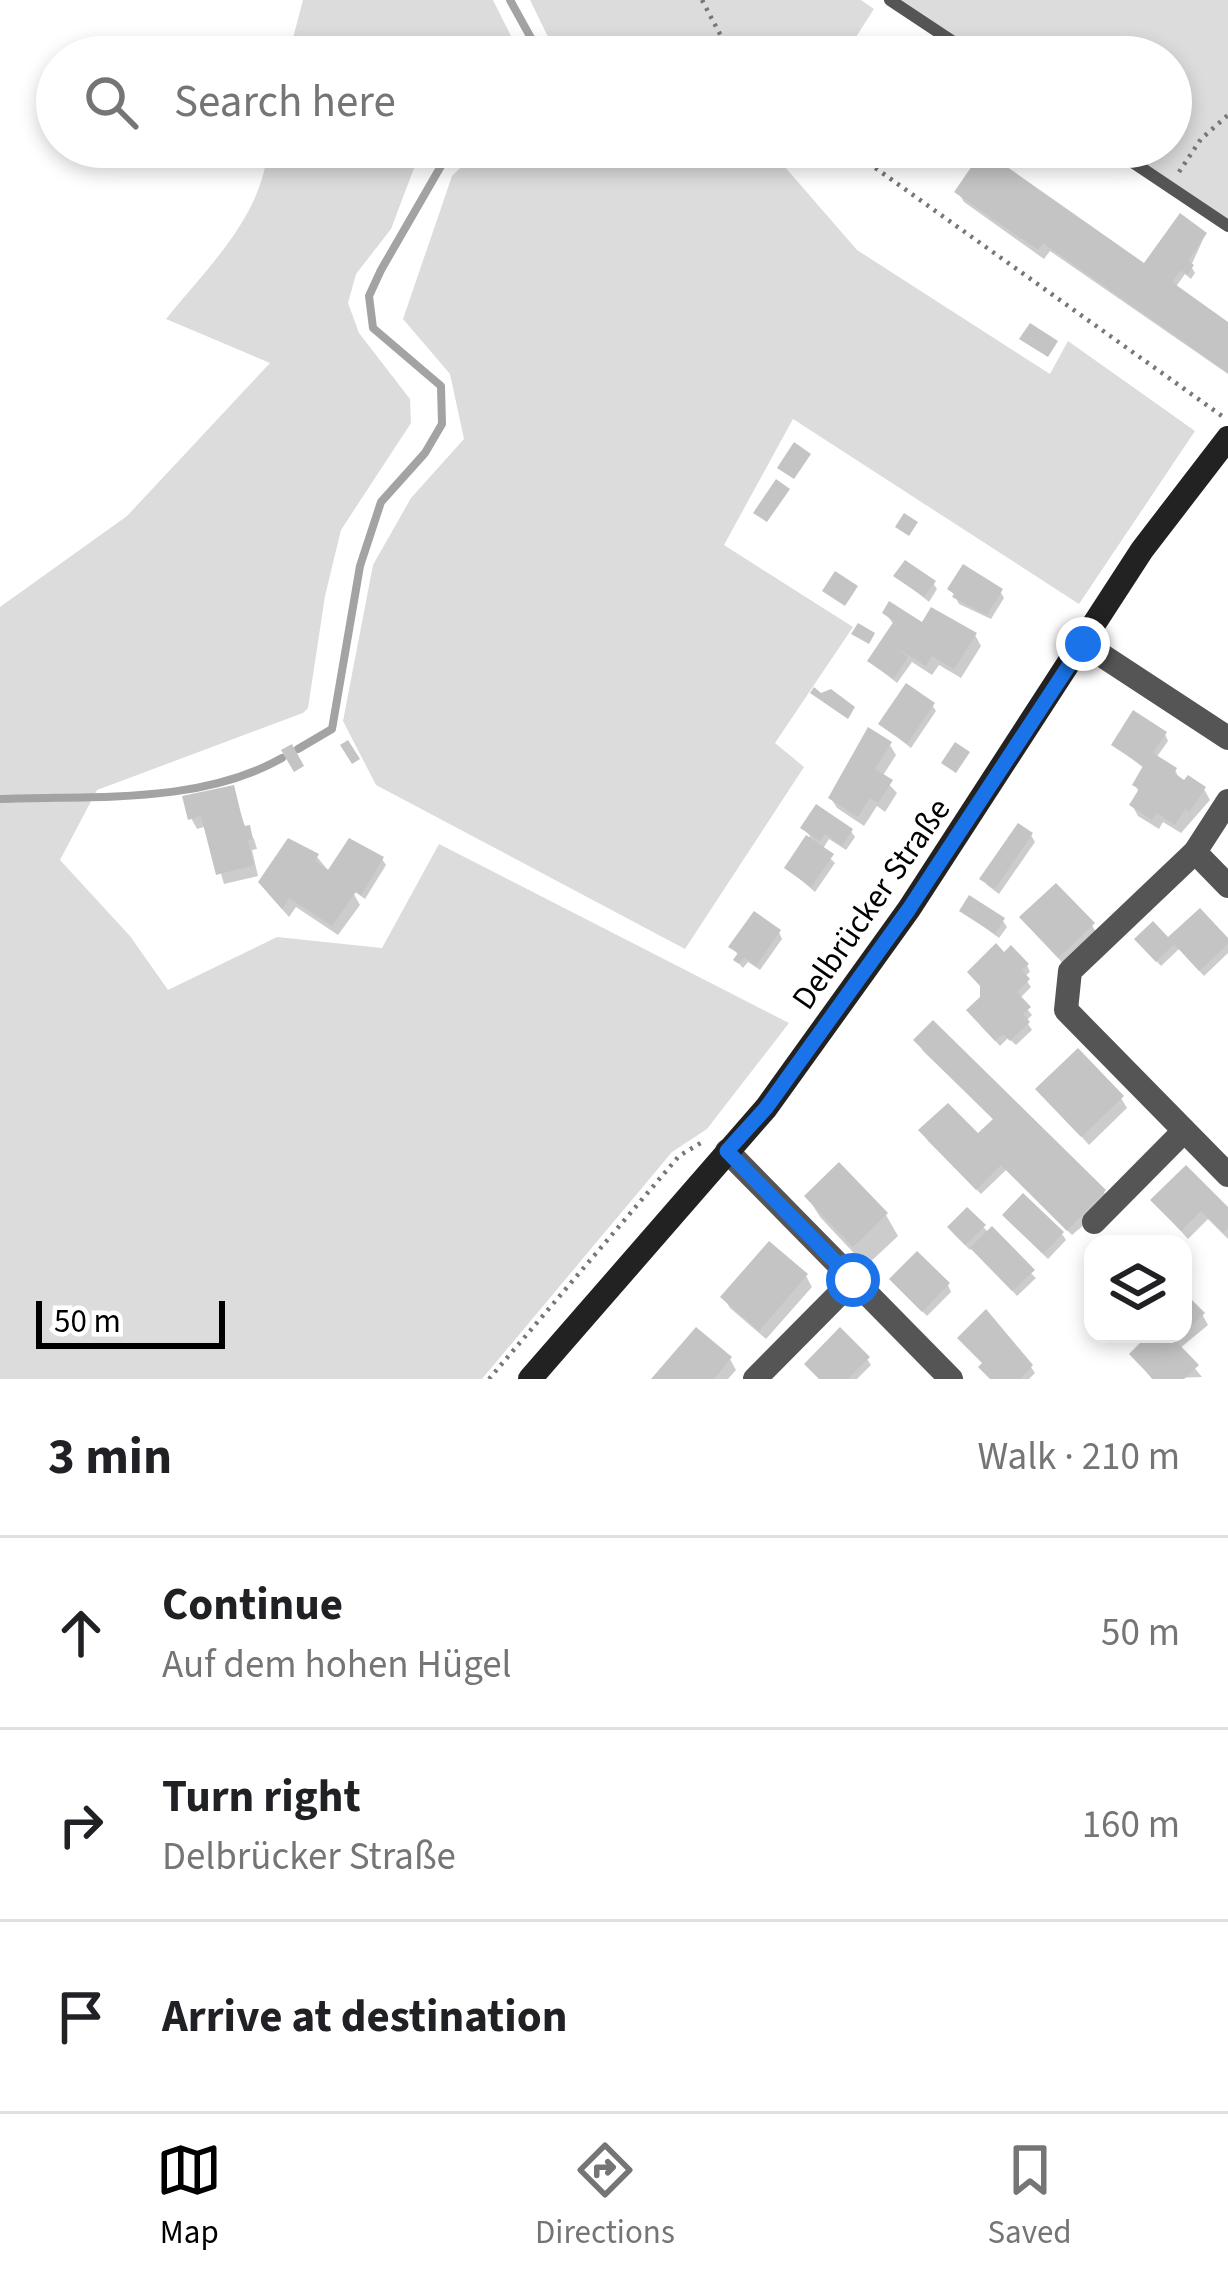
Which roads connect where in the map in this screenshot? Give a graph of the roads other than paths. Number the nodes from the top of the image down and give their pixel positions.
1 (890, 0) edge
2 (944, 36) edge
3 (1142, 168) edge
4 (1228, 226) edge
5 (1228, 438) edge
6 (1083, 644) junction
7 (1228, 738) edge
8 (1228, 802) edge
9 (1196, 852) junction
10 (1228, 886) edge
11 (1184, 1131) junction
12 (720, 1144) junction
13 (1228, 1175) edge
14 (1094, 1222) dead end
15 (853, 1280) junction
16 (530, 1379) edge
17 (755, 1379) edge
18 (951, 1379) edge

1 - 2 lane
3 - 4 lane
5 - 6 main road, Delbrücker Straße
6 - 7 street
6 - 12 main road, Delbrücker Straße
8 - 9 street
9 - 10 street
9 - 11 street
11 - 13 street
11 - 14 street
12 - 15 street
12 - 16 main road, Delbrücker Straße
15 - 17 street
15 - 18 street

